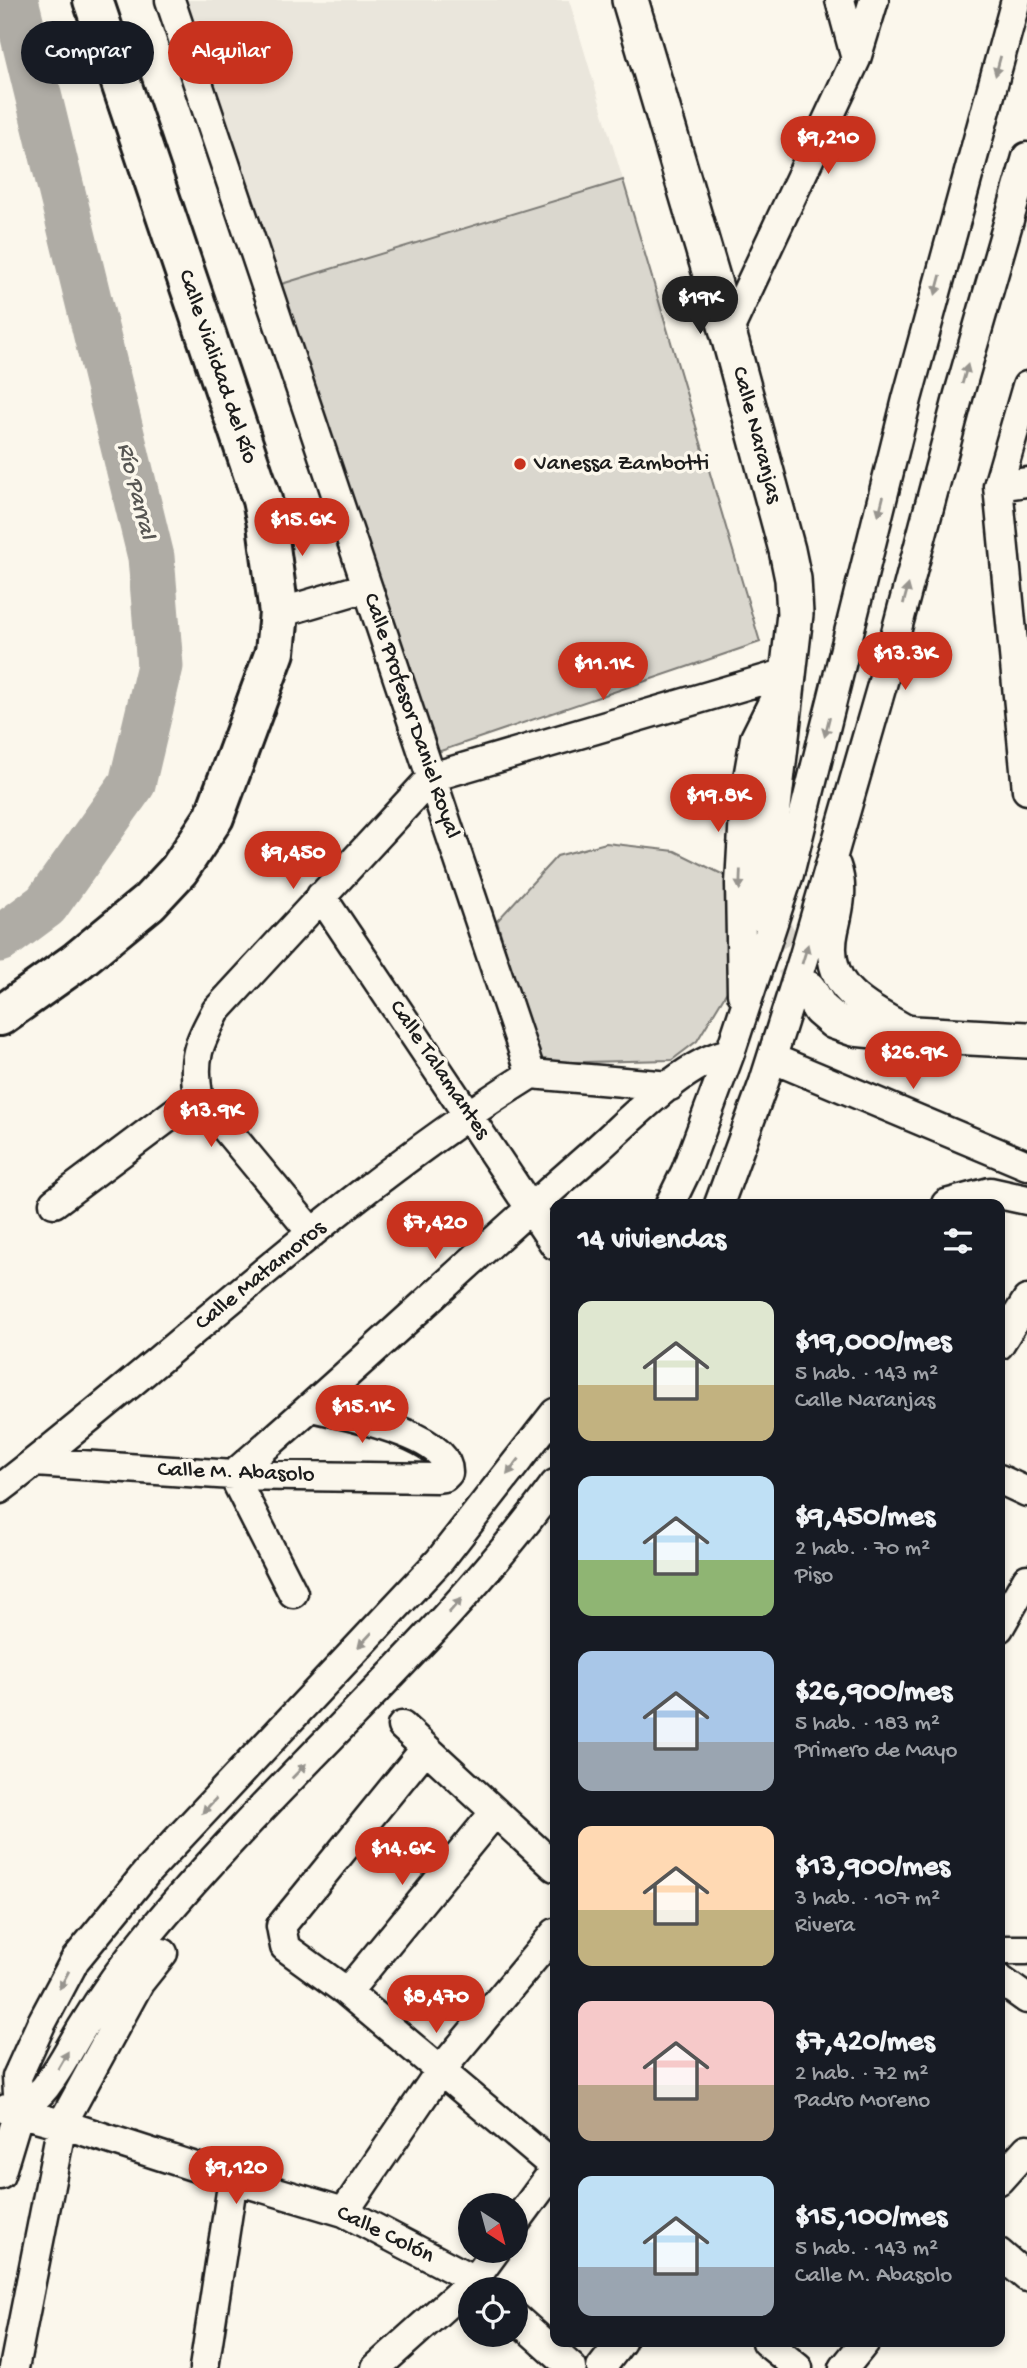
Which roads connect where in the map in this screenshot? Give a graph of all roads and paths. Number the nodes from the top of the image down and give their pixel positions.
1 (93, 0) edge
2 (170, 0) edge
3 (630, 0) edge
4 (839, 0) edge
5 (874, 0) edge
6 (1016, 0) edge
7 (856, 59) junction
8 (1027, 157) edge
9 (728, 332) junction
10 (1027, 386) edge
11 (1027, 482) edge
12 (998, 485) junction
13 (367, 587) junction
14 (279, 613) junction
15 (787, 673) junction
16 (432, 777) junction
17 (1027, 790) edge
18 (833, 856) junction
19 (321, 896) junction
20 (767, 917) tunnel mouth
21 (808, 989) tunnel mouth
22 (742, 1015) junction
23 (0, 1016) edge
24 (915, 1034) junction
25 (1027, 1040) edge
26 (730, 1053) junction
27 (531, 1074) junction
28 (670, 1086) junction
29 (198, 1095) junction
30 (469, 1113) junction
31 (1027, 1165) edge
32 (672, 1199) edge
33 (721, 1199) edge
34 (740, 1199) edge
35 (964, 1199) edge
36 (1027, 1200) edge
37 (54, 1203) dead end
38 (530, 1207) junction
39 (312, 1233) junction
40 (550, 1237) edge
41 (1027, 1300) edge
42 (1005, 1335) edge
43 (312, 1407) junction
44 (550, 1419) edge
45 (35, 1462) junction
46 (233, 1475) junction
47 (1005, 1482) edge
48 (0, 1489) edge
49 (550, 1491) edge
50 (1027, 1492) edge
51 (1027, 1579) edge
52 (293, 1593) dead end
53 (1005, 1618) edge
54 (402, 1726) dead end
55 (425, 1749) junction
56 (495, 1812) junction
57 (550, 1862) edge
58 (550, 1939) edge
59 (1005, 1950) edge
60 (1027, 1950) edge
61 (163, 1953) dead end
62 (1005, 1983) edge
63 (346, 1992) junction
64 (1027, 1999) edge
65 (440, 2071) junction
66 (10, 2110) edge
67 (62, 2124) junction
68 (1027, 2149) edge
69 (550, 2164) edge
70 (1005, 2173) edge
71 (0, 2175) edge
72 (550, 2175) edge
73 (233, 2179) junction
74 (528, 2205) edge
75 (344, 2211) junction
76 (1005, 2258) edge
77 (464, 2277) edge
78 (1027, 2277) edge
79 (458, 2302) edge
80 (528, 2329) edge
81 (617, 2347) edge
82 (772, 2347) edge
83 (861, 2347) edge
84 (14, 2368) edge
85 (204, 2368) edge
86 (376, 2368) edge
87 (572, 2368) edge
88 (601, 2368) edge
89 (798, 2368) edge
90 (844, 2368) edge

1 - 14 main road, Calle Vialidad del Río
2 - 13 street, Calle Profesor Daniel Royal
3 - 9 street, Calle Naranjas
4 - 7 street
5 - 7 street
6 -> 22 street
7 - 9 street
18 -> 8 street
9 - 15 street, Calle Naranjas
10 - 12 street
11 - 12 street
12 - 17 street
13 - 14 street
13 - 16 street, Calle Profesor Daniel Royal
14 - 23 main road, Calle Vialidad del Río
15 - 16 street
15 - 20 street, Calle Naranjas
15 -> 22 street
16 - 19 street
16 - 27 street, Calle Profesor Daniel Royal
18 - 24 street
33 -> 18 street
19 - 29 street
19 - 30 street, Calle Talamantes
21 - 24 street
22 - 26 street
24 - 25 street
26 - 28 street
26 - 32 street
27 - 28 street
27 - 30 street, Calle Matamoros
28 - 38 street
29 - 37 street
29 - 39 street
30 - 38 street, Calle Talamantes
30 - 39 street, Calle Matamoros
31 - 34 street
35 - 36 street
38 - 40 street, Calle Talamantes
38 - 43 street
39 - 45 street, Calle Matamoros
41 - 42 street
43 - 46 street
43 - 46 street, Calle M. Abasolo
44 -> 66 street
45 - 46 street, Calle M. Abasolo
45 - 48 street, Calle Matamoros
46 - 52 street
47 - 50 street
66 -> 49 street
51 - 53 street
54 - 55 street
55 - 56 street
55 - 63 street
56 - 57 street
56 - 63 street
58 - 65 street
59 - 60 street
61 - 67 street
62 - 64 street
63 - 65 street
65 - 69 street
65 - 75 street
66 - 67 street, Calle Colón
66 - 71 street
67 - 73 street, Calle Colón
67 - 84 street
68 - 70 street
72 - 74 street
73 - 75 street, Calle Colón
73 - 85 street
75 - 77 street, Calle Colón
76 - 78 street
79 - 86 street
80 - 87 street
81 - 88 street
82 - 89 street
83 - 90 street

